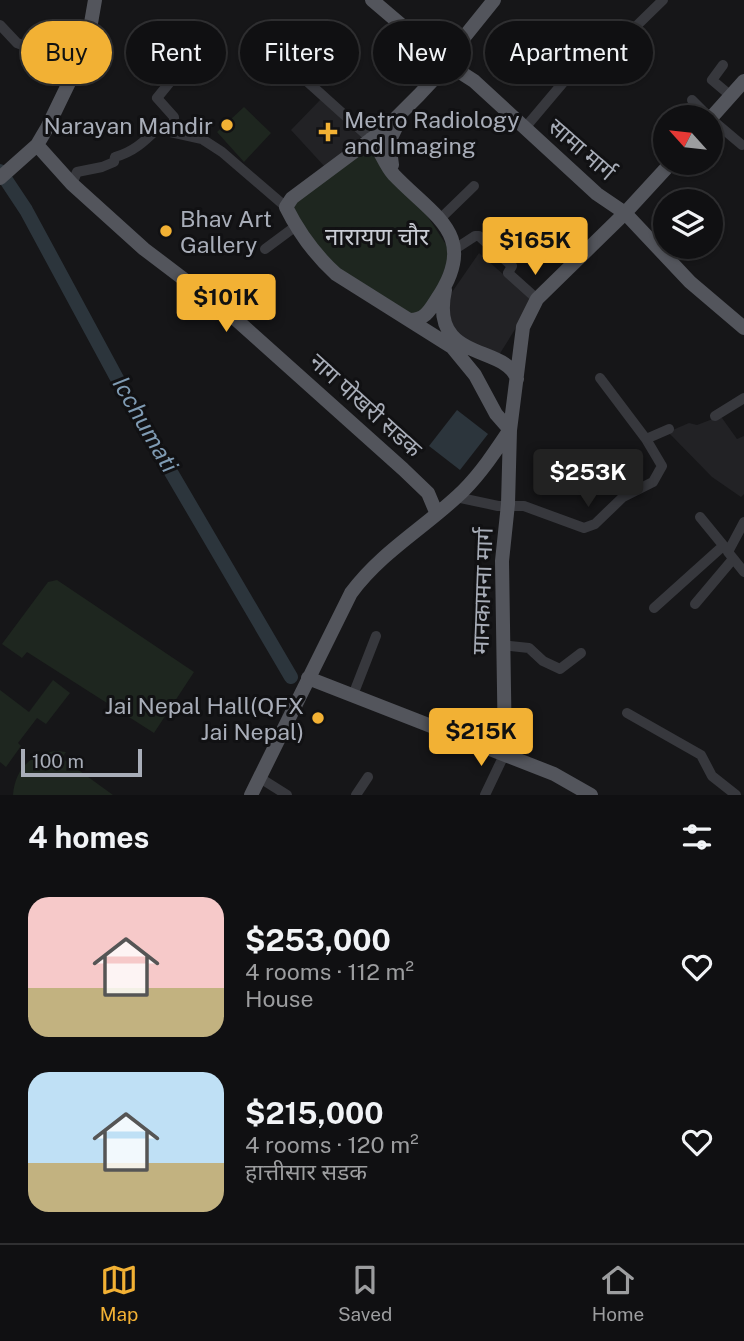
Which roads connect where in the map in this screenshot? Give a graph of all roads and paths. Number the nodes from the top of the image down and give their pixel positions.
1 (95, 0) edge
2 (372, 0) edge
3 (494, 0) edge
4 (663, 0) edge
5 (91, 21) edge
6 (397, 21) edge
7 (0, 25) edge
8 (471, 29) edge
9 (21, 44) edge
10 (723, 65) dead end
11 (471, 79) edge
12 (744, 81) edge
13 (68, 84) edge
14 (168, 84) edge
15 (310, 84) edge
16 (428, 84) edge
17 (419, 95) junction
18 (731, 96) junction
19 (692, 100) dead end
20 (697, 105) edge
21 (722, 105) edge
22 (524, 129) junction
23 (723, 129) edge
24 (175, 132) junction
25 (371, 139) junction
26 (37, 145) junction
27 (742, 145) dead end
28 (3, 175) edge
29 (660, 175) edge
30 (401, 181) junction
31 (72, 184) junction
32 (474, 186) dead end
33 (286, 207) junction
34 (625, 213) junction
35 (440, 219) junction
36 (296, 226) junction
37 (265, 249) dead end
38 (455, 249) junction
39 (445, 287) junction
40 (537, 299) junction
41 (410, 320) junction
42 (744, 328) edge
43 (459, 348) junction
44 (600, 378) dead end
45 (517, 379) junction
46 (744, 398) edge
47 (715, 416) dead end
48 (669, 429) dead end
49 (510, 430) junction
50 (646, 439) junction
51 (456, 497) junction
52 (508, 504) junction
53 (436, 512) junction
54 (700, 517) dead end
55 (744, 522) edge
56 (728, 552) junction
57 (744, 572) edge
58 (695, 604) dead end
59 (654, 608) dead end
60 (376, 636) dead end
61 (502, 645) junction
62 (581, 653) dead end
63 (307, 678) junction
64 (353, 695) junction
65 (627, 713) dead end
66 (505, 753) junction
67 (368, 776) dead end
68 (260, 778) junction
69 (251, 795) edge
70 (287, 795) edge
71 (356, 795) edge
72 (485, 795) edge
73 (591, 795) edge
74 (736, 795) edge

1 - 5 main road
2 - 6 main road, सामा मार्ग
3 - 8 main road
4 - 22 street
7 - 9 street
10 - 18 street
11 - 22 main road, सामा मार्ग
12 - 18 main road
13 - 26 main road
14 - 24 street
15 - 25 street
16 - 17 main road
17 - 25 main road
17 - 30 main road
18 - 21 main road
19 - 20 street
22 - 34 main road, सामा मार्ग
23 - 27 street
24 - 31 street
24 - 33 street
25 - 30 main road
25 - 33 main road
26 - 28 main road
26 - 31 main road, नाग पोखरी सडक
29 - 34 main road
30 - 35 main road
31 - 53 main road, नाग पोखरी सडक
32 - 35 street
33 - 36 main road
34 - 40 main road
34 - 42 main road, सामा मार्ग
35 - 38 main road
36 - 37 street
36 - 41 main road
38 - 39 main road
38 - 40 street
39 - 41 main road
39 - 43 main road
40 - 45 main road, मानकामना मार्ग
41 - 43 main road
43 - 45 main road
43 - 49 main road
44 - 50 street
45 - 49 main road, मानकामना मार्ग
46 - 47 street
48 - 50 street
49 - 51 main road
49 - 52 main road, मानकामना मार्ग
50 - 52 street
51 - 52 street
51 - 53 main road
52 - 61 main road, मानकामना मार्ग
53 - 63 main road
54 - 56 street
55 - 56 street
56 - 57 street
56 - 58 street
56 - 59 street
60 - 64 street
61 - 62 street
61 - 66 main road, मानकामना मार्ग
63 - 64 main road
63 - 68 main road
64 - 66 main road
65 - 74 street
66 - 72 street
66 - 73 main road
67 - 71 street
68 - 69 main road
68 - 70 street

